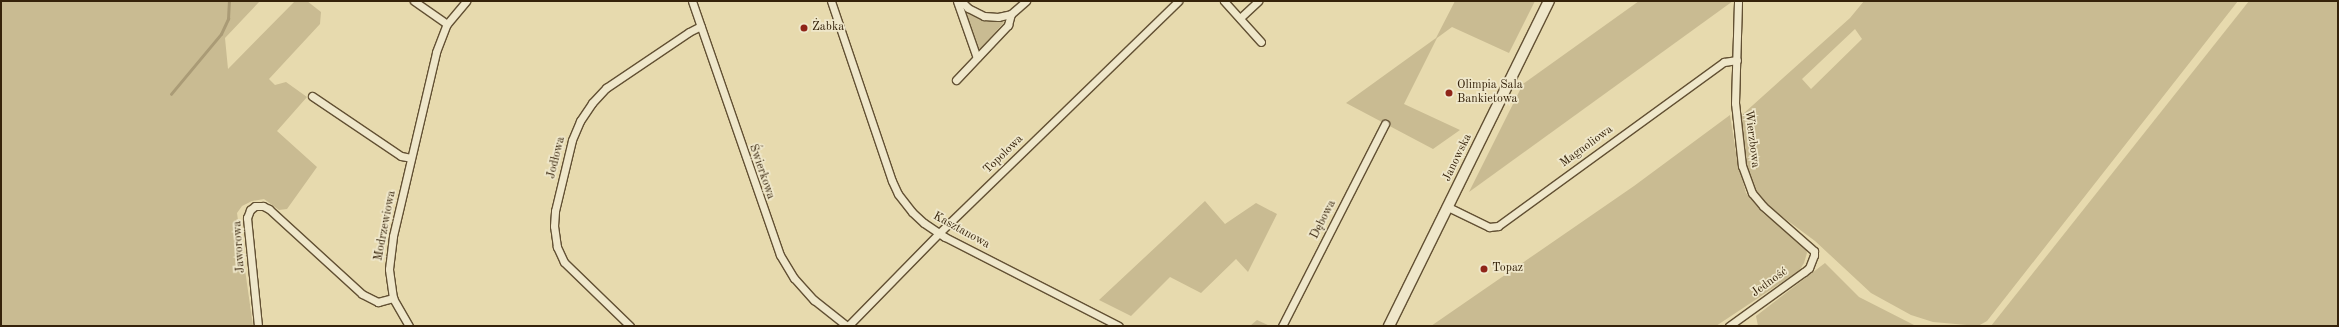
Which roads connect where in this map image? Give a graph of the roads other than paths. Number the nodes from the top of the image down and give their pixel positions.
1 (414, 1) edge
2 (466, 1) edge
3 (692, 1) edge
4 (831, 1) edge
5 (958, 1) edge
6 (961, 1) edge
7 (1026, 1) edge
8 (1178, 1) edge
9 (1224, 1) edge
10 (1258, 1) edge
11 (1549, 1) edge
12 (1738, 1) edge
13 (1011, 14) junction
14 (1240, 18) junction
15 (447, 24) junction
16 (701, 26) junction
17 (1261, 42) dead end
18 (977, 58) junction
19 (1737, 60) junction
20 (956, 80) dead end
21 (312, 96) dead end
22 (1385, 124) dead end
23 (411, 158) junction
24 (1448, 207) junction
25 (939, 233) junction
26 (1814, 251) joint
27 (393, 298) junction
28 (258, 326) edge
29 (409, 326) edge
30 (630, 326) edge
31 (848, 326) edge
32 (1119, 326) edge
33 (1282, 326) edge
34 (1389, 326) edge
35 (1729, 326) edge

1 - 15 street
2 - 15 street, Modrzewiowa
3 - 16 street, Świerkowa
4 - 25 street, Kasztanowa
5 - 18 street
6 - 13 street
7 - 13 street
8 - 25 street, Topolowa
9 - 14 street
10 - 14 street
11 - 24 main road, Janowska
12 - 19 street, Wierzbowa
13 - 18 street
14 - 17 street
15 - 23 street, Modrzewiowa
16 - 30 street, Jodłowa
16 - 31 street, Świerkowa
18 - 20 street
19 - 24 street, Magnoliowa
19 - 26 street, Wierzbowa
21 - 23 street
22 - 33 street, Dębowa
23 - 27 street, Modrzewiowa
24 - 34 main road, Janowska
25 - 31 street, Topolowa
25 - 32 street, Kasztanowa
26 - 35 street, Jedność
27 - 28 street, Jaworowa
27 - 29 street, Modrzewiowa

